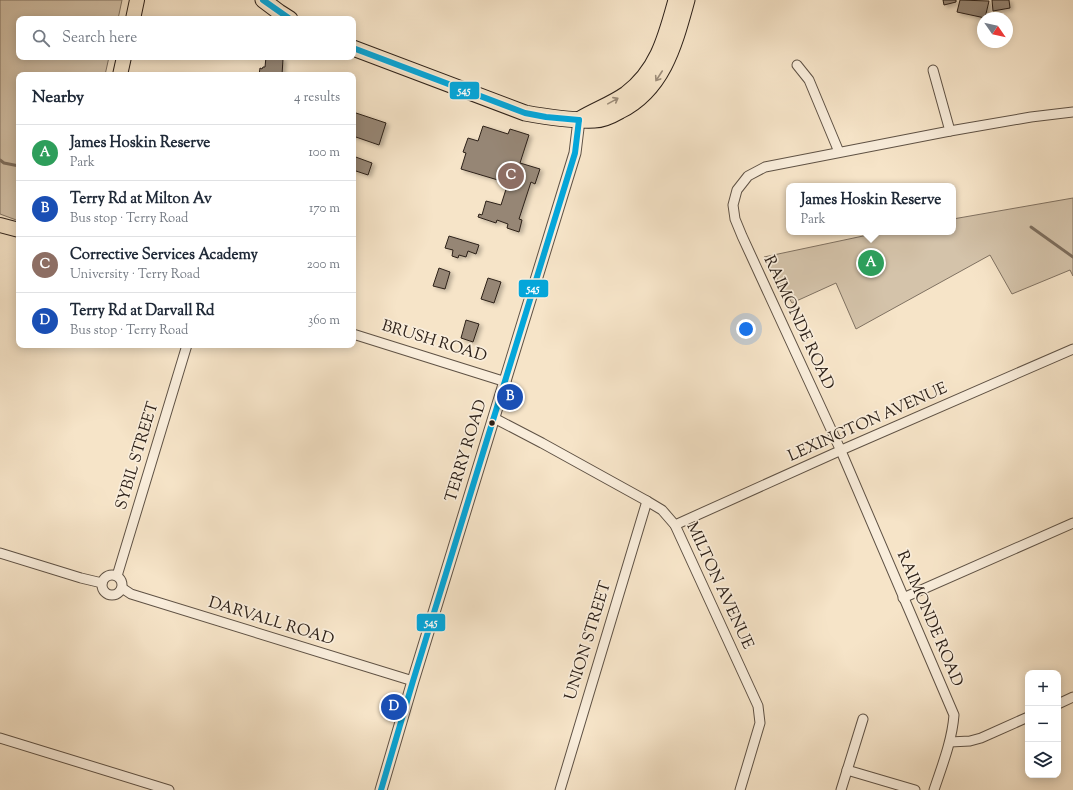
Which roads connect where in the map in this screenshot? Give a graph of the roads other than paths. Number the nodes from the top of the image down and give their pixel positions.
1 (137, 0) edge
2 (263, 0) edge
3 (676, 0) edge
4 (687, 0) edge
5 (134, 16) edge
6 (285, 16) edge
7 (356, 49) edge
8 (123, 60) edge
9 (797, 66) dead end
10 (933, 70) dead end
11 (121, 72) edge
12 (1073, 112) edge
13 (579, 120) junction
14 (950, 130) junction
15 (839, 152) junction
16 (0, 224) edge
17 (16, 229) edge
18 (356, 335) edge
19 (186, 348) edge
20 (1073, 348) edge
21 (506, 382) junction
22 (494, 418) junction
23 (840, 451) junction
24 (647, 501) junction
25 (1073, 523) edge
26 (675, 525) junction
27 (0, 553) edge
28 (118, 576) junction
29 (102, 583) junction
30 (122, 588) junction
31 (903, 598) junction
32 (413, 681) junction
33 (1073, 697) edge
34 (1061, 703) edge
35 (1025, 718) edge
36 (863, 719) dead end
37 (0, 738) edge
38 (950, 742) junction
39 (847, 770) junction
40 (169, 790) edge
41 (381, 790) edge
42 (560, 790) edge
43 (740, 790) edge
44 (841, 790) edge
45 (915, 790) edge
46 (934, 790) edge

1 - 5 main road
2 - 6 highway
13 -> 3 highway
4 -> 13 highway
7 - 13 highway
8 - 11 main road
9 - 15 street
10 - 14 street
12 - 14 street, RAIMONDE ROAD
13 - 21 street, TERRY ROAD
14 - 15 street, RAIMONDE ROAD
15 - 23 street, RAIMONDE ROAD
16 - 17 main road
18 - 21 street, BRUSH ROAD
19 - 28 street, SYBIL STREET
20 - 23 street, LEXINGTON AVENUE
21 - 22 street, TERRY ROAD
22 - 24 street, MILTON AVENUE
22 - 32 street, TERRY ROAD
23 - 26 street, LEXINGTON AVENUE
23 - 31 street, RAIMONDE ROAD
24 - 26 street, MILTON AVENUE
24 - 42 street, UNION STREET
25 - 31 street
26 - 43 street, MILTON AVENUE
27 - 29 street
28 - 29 street
28 - 30 street
29 - 30 street
30 - 32 street, DARVALL ROAD
31 - 38 street, RAIMONDE ROAD
32 - 41 street, TERRY ROAD
33 - 34 street
35 - 38 street
36 - 39 street
37 - 40 street
38 - 46 street, RAIMONDE ROAD
39 - 44 street
39 - 45 street

